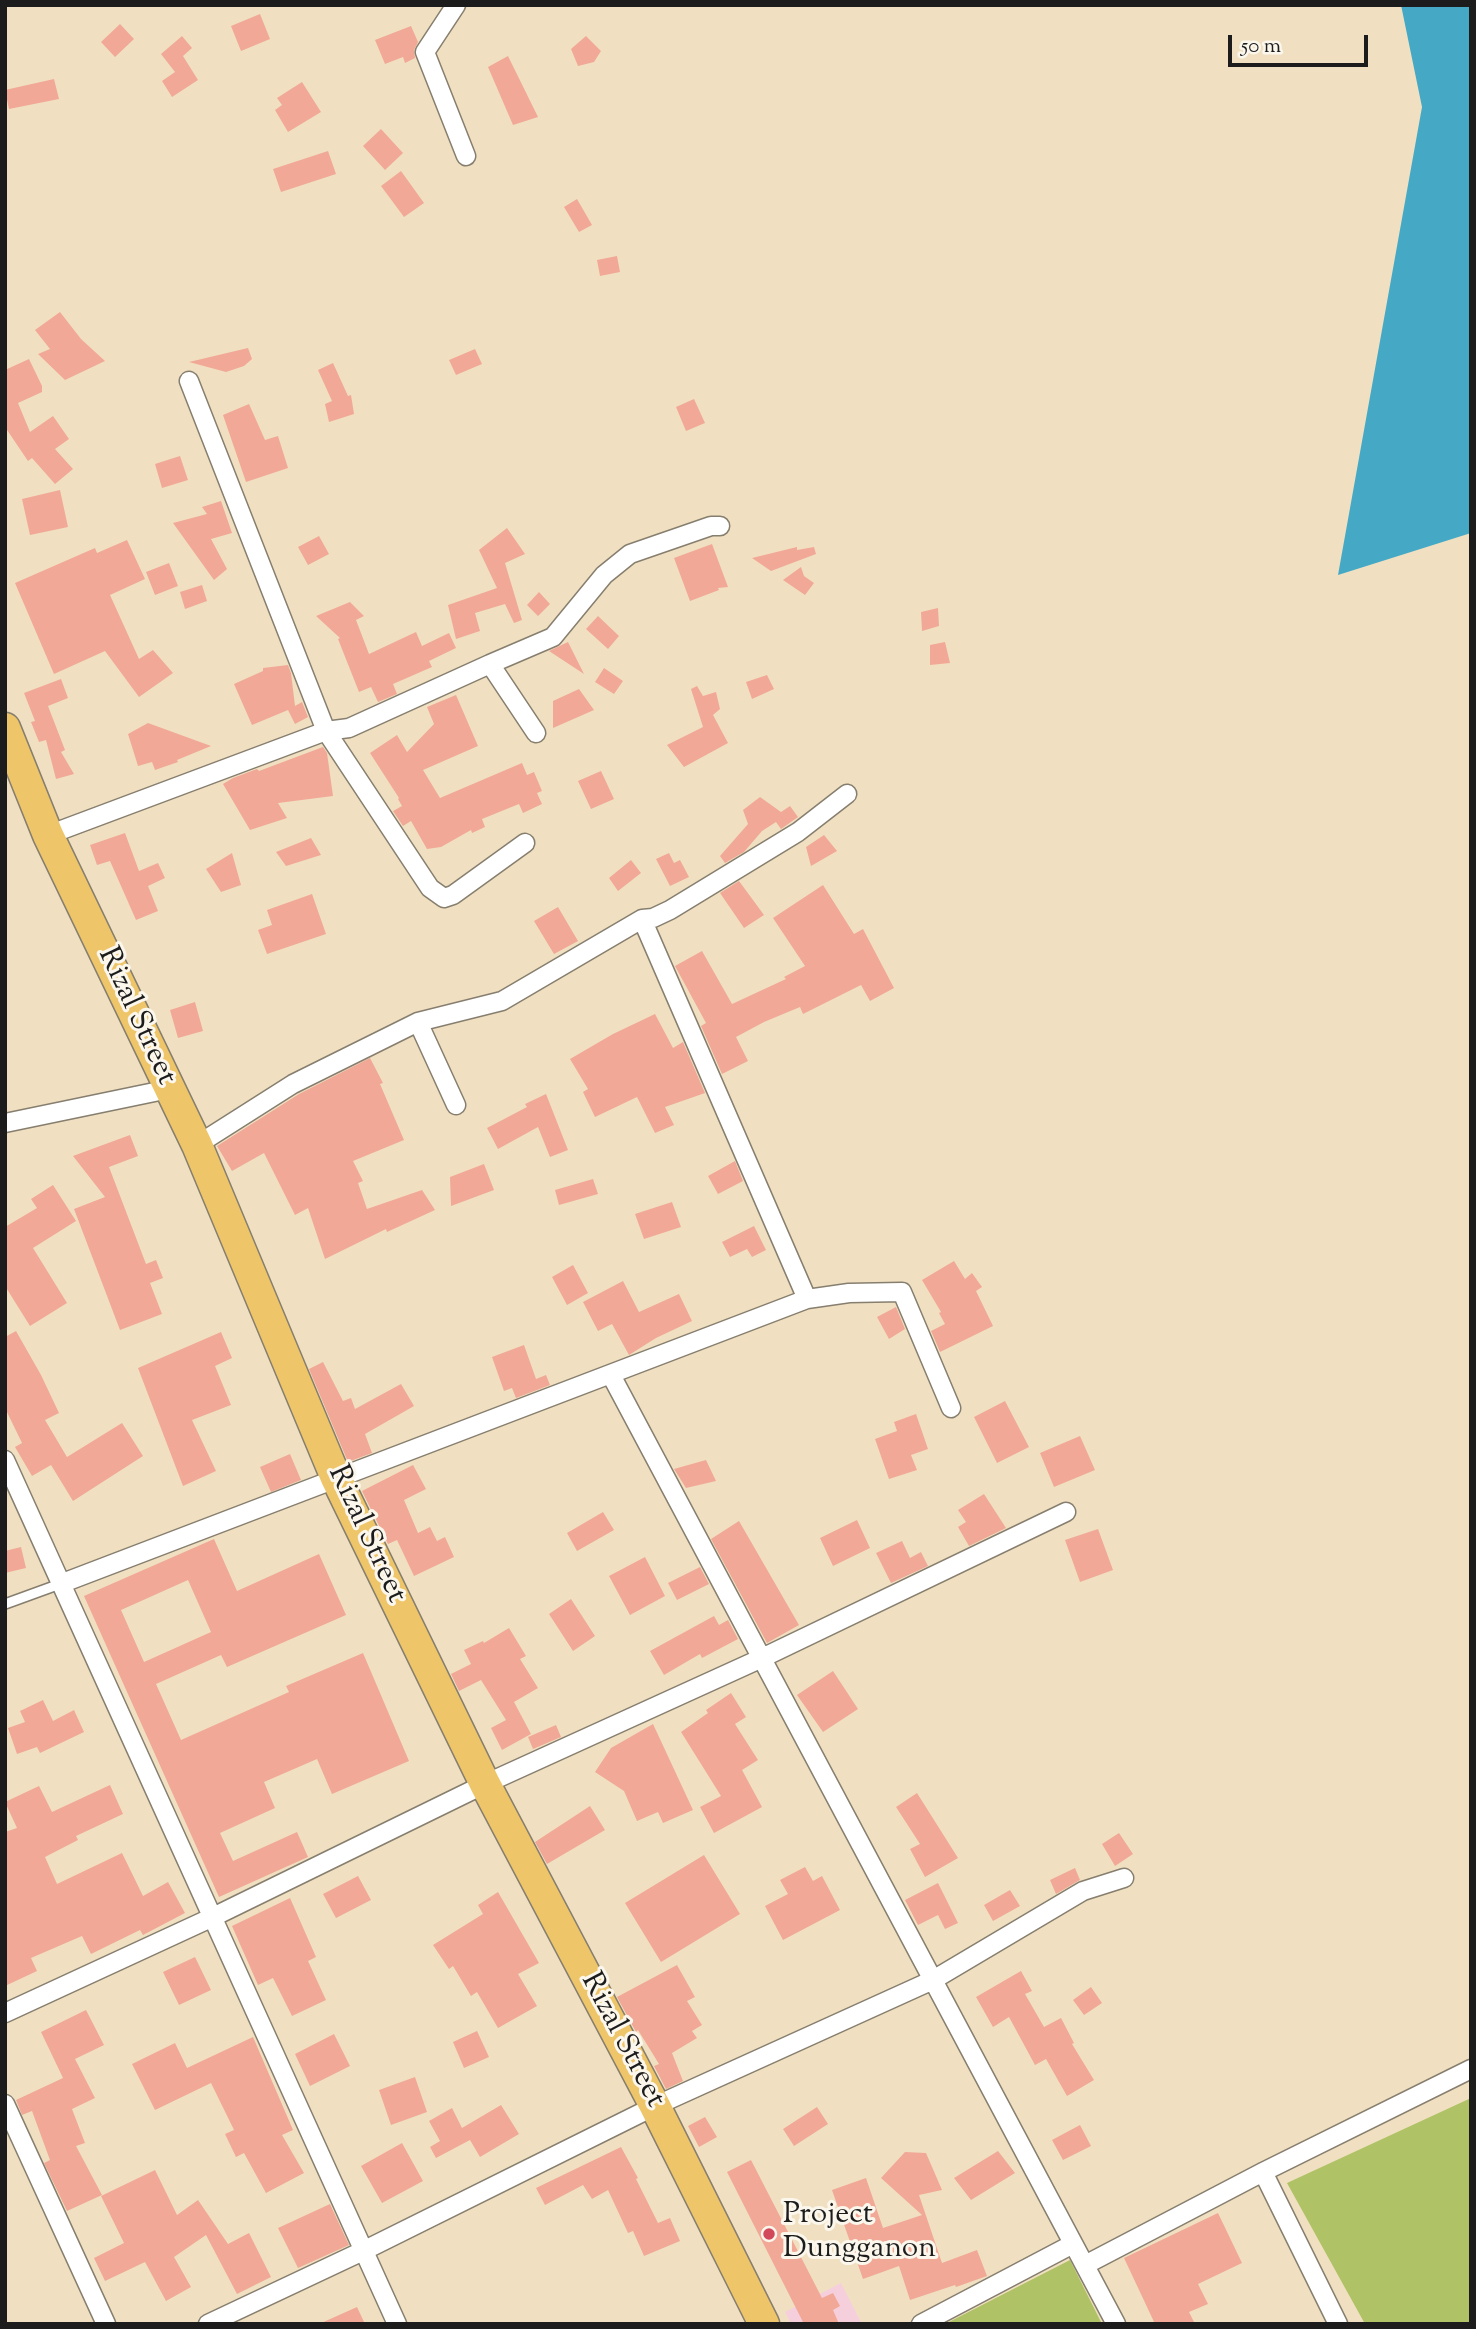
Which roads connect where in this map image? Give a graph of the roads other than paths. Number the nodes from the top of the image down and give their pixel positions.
1 (456, 5) edge
2 (466, 156) dead end
3 (189, 381) dead end
4 (720, 526) dead end
5 (490, 664) junction
6 (5, 727) edge
7 (326, 731) junction
8 (536, 733) dead end
9 (847, 794) dead end
10 (48, 835) junction
11 (525, 843) dead end
12 (642, 919) junction
13 (418, 1022) junction
14 (169, 1089) junction
15 (456, 1105) dead end
16 (5, 1123) edge
17 (197, 1145) junction
18 (807, 1299) junction
19 (611, 1375) junction
20 (951, 1408) dead end
21 (5, 1460) edge
22 (336, 1478) junction
23 (1066, 1512) dead end
24 (60, 1584) junction
25 (5, 1604) edge
26 (762, 1658) junction
27 (485, 1784) junction
28 (1124, 1878) dead end
29 (214, 1917) junction
30 (933, 1980) junction
31 (5, 2013) edge
32 (1471, 2069) edge
33 (5, 2104) edge
34 (655, 2106) junction
35 (1263, 2172) junction
36 (1073, 2245) junction
37 (365, 2250) junction
38 (1085, 2265) junction
39 (106, 2324) edge
40 (208, 2324) edge
41 (397, 2324) edge
42 (764, 2324) edge
43 (921, 2324) edge
44 (1116, 2324) edge
45 (1338, 2324) edge

1 - 2 street
3 - 7 street
4 - 5 street
5 - 7 street
5 - 8 street
6 - 10 highway, Rizal Street
7 - 10 street
7 - 11 street
9 - 12 street
10 - 14 highway, Rizal Street
12 - 13 street
12 - 18 street
13 - 15 street
13 - 17 street
14 - 16 street
14 - 17 highway, Rizal Street
17 - 22 highway, Rizal Street
18 - 19 street
18 - 20 street
19 - 22 street
19 - 26 street
21 - 24 street
22 - 24 street
22 - 27 highway, Rizal Street
23 - 26 street
24 - 25 lane
24 - 29 street
26 - 27 street
26 - 30 street
27 - 29 street
27 - 34 highway, Rizal Street
28 - 30 street
29 - 31 street
29 - 37 street
30 - 34 street
30 - 36 street
32 - 35 street
33 - 39 street
34 - 37 street
34 - 42 highway, Rizal Street
35 - 38 street
35 - 45 street
36 - 38 street
36 - 43 street
37 - 40 street
37 - 41 street
38 - 44 street

